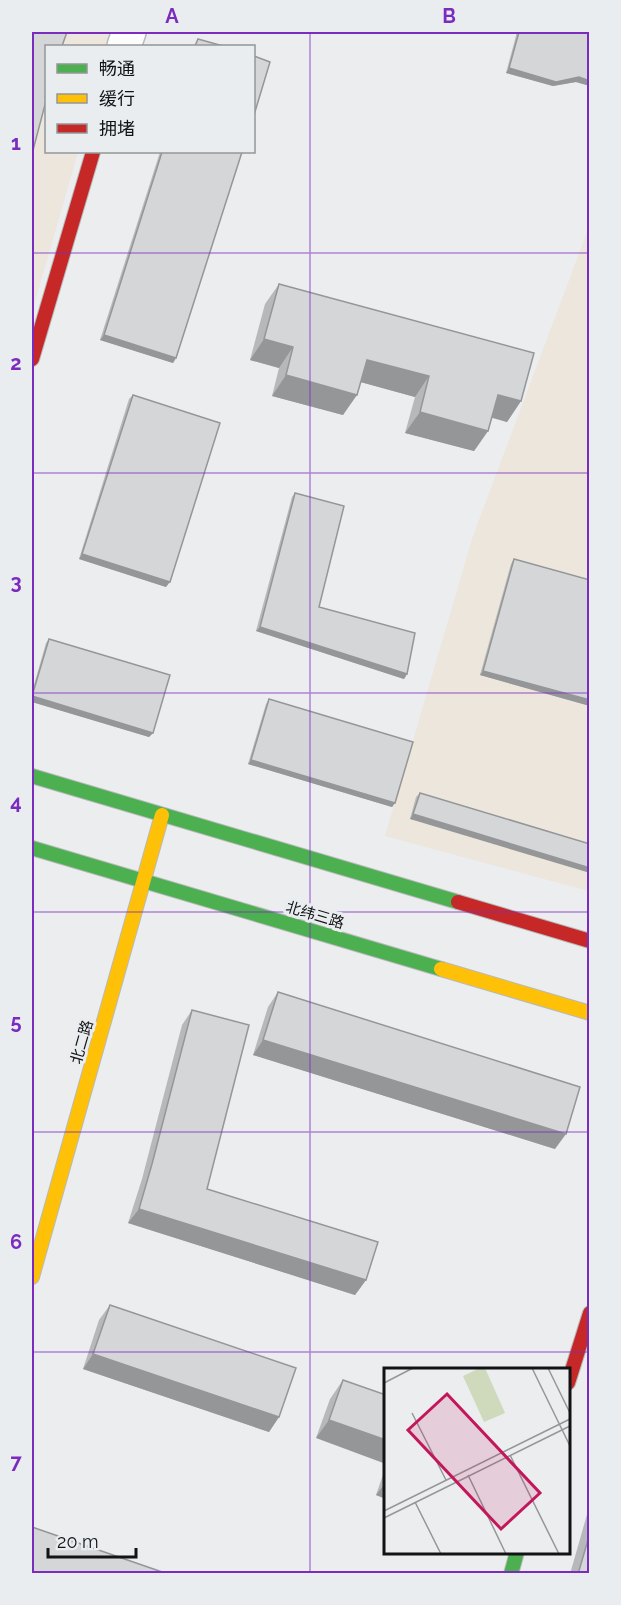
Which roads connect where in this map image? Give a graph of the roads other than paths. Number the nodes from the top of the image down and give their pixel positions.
1 (93, 153) edge
2 (32, 359) edge
3 (32, 776) edge
4 (162, 815) junction
5 (32, 848) edge
6 (144, 881) junction
7 (590, 941) edge
8 (590, 1013) edge
9 (32, 1277) edge
10 (590, 1313) edge
11 (570, 1377) edge
12 (516, 1554) edge
13 (511, 1574) edge

1 - 2 main road
3 - 4 main road
4 - 6 main road, 北二路
4 - 7 main road
5 - 6 main road, 北纬三路
6 - 8 main road, 北纬三路
6 - 9 main road, 北二路
10 - 11 main road
12 - 13 main road

